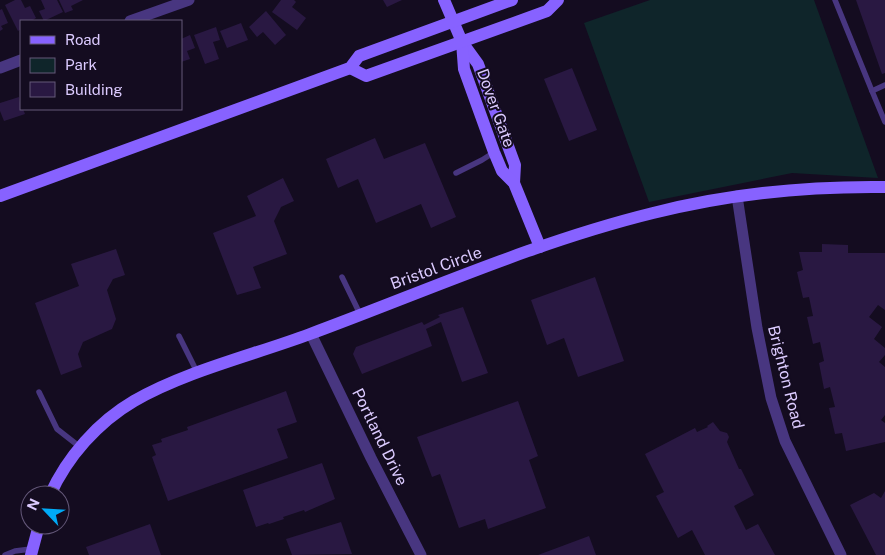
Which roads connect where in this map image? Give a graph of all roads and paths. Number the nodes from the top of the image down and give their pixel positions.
1 (189, 0) edge
2 (444, 0) edge
3 (512, 0) edge
4 (558, 0) edge
5 (835, 0) edge
6 (133, 20) edge
7 (454, 21) junction
8 (462, 42) junction
9 (20, 60) edge
10 (0, 68) edge
11 (350, 68) junction
12 (885, 85) edge
13 (872, 91) junction
14 (885, 122) edge
15 (494, 152) junction
16 (456, 173) dead end
17 (514, 183) junction
18 (885, 187) edge
19 (0, 196) edge
20 (737, 196) junction
21 (540, 247) junction
22 (342, 277) dead end
23 (360, 314) junction
24 (311, 334) junction
25 (179, 336) dead end
26 (197, 373) junction
27 (40, 392) dead end
28 (80, 447) junction
29 (55, 485) edge
30 (36, 535) edge
31 (31, 552) edge
32 (5, 555) edge
33 (422, 555) edge
34 (840, 555) edge

1 - 6 street
2 - 7 street
3 - 7 street
4 - 8 street
5 - 13 lane
7 - 8 street
7 - 11 street
8 - 11 street
8 - 15 street, Dover Gate
8 - 17 street, Dover Gate
9 - 10 street
11 - 19 street
12 - 13 lane
13 - 14 lane
15 - 16 lane
15 - 17 street, Dover Gate
17 - 21 street, Dover Gate
18 - 20 street, Bristol Circle
20 - 21 street, Bristol Circle
20 - 34 street, Brighton Road
21 - 23 street, Bristol Circle
22 - 23 lane
23 - 24 street, Bristol Circle
24 - 26 street, Bristol Circle
24 - 33 street, Portland Drive
25 - 26 lane
26 - 28 street, Bristol Circle
27 - 28 lane
28 - 29 street, Bristol Circle
30 - 31 street
31 - 32 lane

